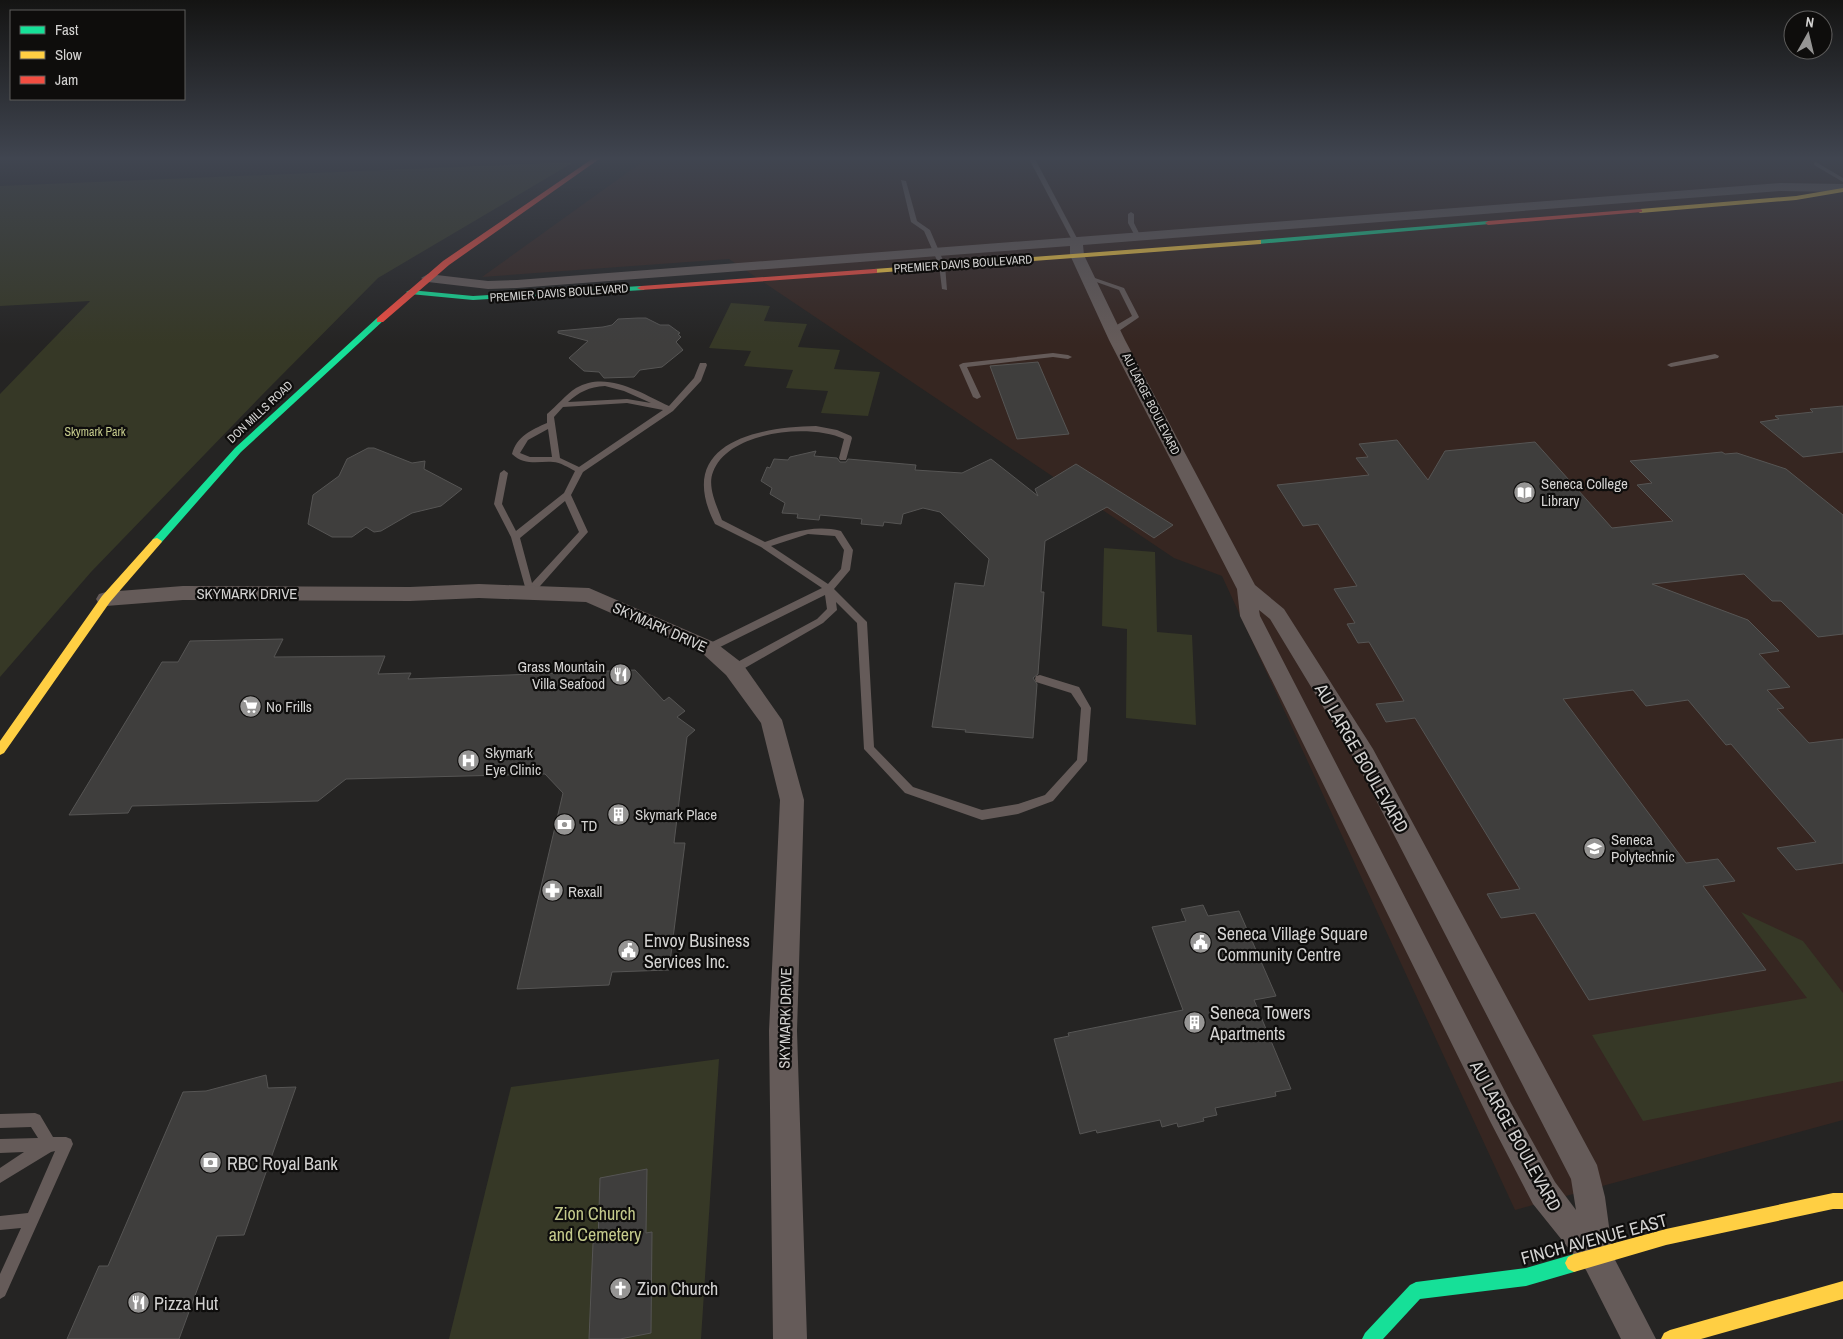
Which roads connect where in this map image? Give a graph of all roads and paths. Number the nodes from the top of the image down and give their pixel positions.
1 (511, 219) edge
2 (913, 219) edge
3 (1062, 219) edge
4 (1131, 219) edge
5 (1364, 219) edge
6 (1501, 219) edge
7 (1138, 237) junction
8 (1077, 249) junction
9 (939, 259) junction
10 (1087, 277) junction
11 (428, 278) junction
12 (945, 290) dead end
13 (410, 292) junction
14 (1113, 332) junction
15 (1715, 356) dead end
16 (1068, 357) dead end
17 (703, 365) dead end
18 (1671, 365) dead end
19 (977, 397) dead end
20 (562, 405) junction
21 (670, 409) junction
22 (551, 424) junction
23 (843, 458) dead end
24 (556, 459) junction
25 (580, 470) junction
26 (504, 473) dead end
27 (567, 495) junction
28 (515, 536) junction
29 (764, 545) junction
30 (829, 589) junction
31 (1248, 589) junction
32 (530, 592) junction
33 (106, 599) junction
34 (709, 648) junction
35 (734, 670) junction
36 (1040, 679) dead end
37 (0, 750) edge
38 (0, 1120) edge
39 (49, 1144) junction
40 (0, 1146) edge
41 (0, 1176) edge
42 (1843, 1201) edge
43 (30, 1220) junction
44 (0, 1222) edge
45 (1596, 1258) junction
46 (0, 1289) edge
47 (1843, 1290) edge
48 (790, 1339) edge
49 (1371, 1339) edge
50 (1639, 1339) edge
51 (1670, 1339) edge

1 - 11 street, DON MILLS ROAD
2 - 9 lane
3 - 8 lane
4 - 7 lane
5 - 7 street, PREMIER DAVIS BOULEVARD
6 - 8 street, PREMIER DAVIS BOULEVARD
7 - 8 street, PREMIER DAVIS BOULEVARD
8 - 9 street, PREMIER DAVIS BOULEVARD
8 - 10 street, AU LARGE BOULEVARD
9 - 11 street, PREMIER DAVIS BOULEVARD
9 - 12 lane
9 - 13 street, PREMIER DAVIS BOULEVARD
10 - 14 street, AU LARGE BOULEVARD
10 - 14 lane
11 - 13 street, DON MILLS ROAD
13 - 33 street, DON MILLS ROAD
14 - 31 street, AU LARGE BOULEVARD
15 - 18 lane
16 - 19 lane
17 - 21 lane
20 - 21 lane
20 - 21 lane
20 - 22 lane
21 - 25 lane
22 - 24 lane
22 - 24 lane
23 - 29 lane
24 - 25 lane
25 - 27 lane
26 - 28 lane
27 - 28 lane
27 - 32 lane
28 - 32 lane
29 - 30 lane
29 - 30 lane
30 - 34 lane
30 - 35 lane
30 - 36 lane
31 - 45 street, AU LARGE BOULEVARD
31 - 45 street, AU LARGE BOULEVARD
32 - 33 street, SKYMARK DRIVE
32 - 34 street, SKYMARK DRIVE
33 - 37 street, DON MILLS ROAD
34 - 35 street, SKYMARK DRIVE
35 - 48 street, SKYMARK DRIVE
38 - 39 lane
39 - 40 lane
39 - 41 lane
39 - 43 lane
42 - 45 street, FINCH AVENUE EAST
43 - 44 lane
43 - 46 lane
45 - 49 street, FINCH AVENUE EAST
45 - 50 street
47 - 51 street

